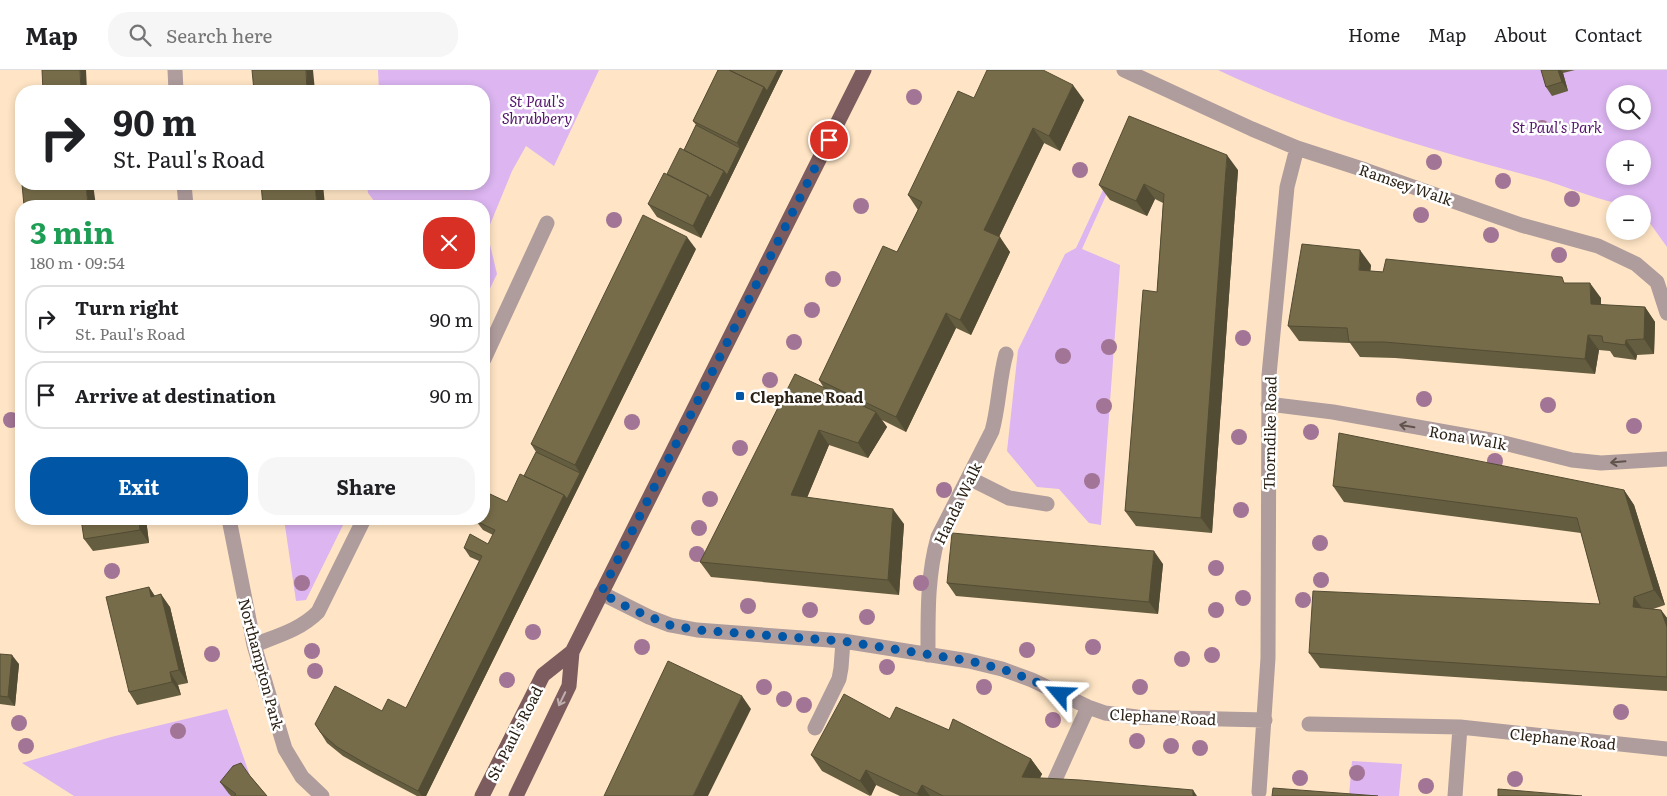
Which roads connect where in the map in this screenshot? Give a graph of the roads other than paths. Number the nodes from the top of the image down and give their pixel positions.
1 (175, 70) edge
2 (864, 70) edge
3 (1124, 70) edge
4 (176, 85) edge
5 (1297, 148) junction
6 (547, 223) dead end
7 (1667, 313) edge
8 (490, 347) edge
9 (1006, 354) dead end
10 (1268, 404) junction
11 (1667, 459) edge
12 (969, 478) junction
13 (1047, 504) dead end
14 (230, 525) edge
15 (361, 525) edge
16 (601, 593) junction
17 (842, 641) junction
18 (254, 645) junction
19 (572, 652) junction
20 (928, 655) junction
21 (1088, 707) junction
22 (1265, 720) junction
23 (1309, 724) dead end
24 (815, 728) dead end
25 (1460, 728) junction
26 (1667, 749) edge
27 (1259, 792) dead end
28 (1050, 793) edge
29 (322, 796) edge
30 (482, 796) edge
31 (516, 796) edge
32 (1454, 796) edge

1 - 4 street
2 - 16 main road, St. Paul's Road
3 - 5 street, Ramsey Walk
5 - 7 street, Ramsey Walk
5 - 10 street, Thorndike Road
6 - 8 street
9 - 12 street, Handa Walk
11 -> 10 street, Rona Walk
10 - 22 street, Thorndike Road
12 - 13 street
12 - 20 street, Handa Walk
14 - 18 street, Northampton Park
15 - 18 street
16 - 17 street, Clephane Road
16 - 19 main road, St. Paul's Road
17 - 20 street, Clephane Road
17 - 24 street
18 - 29 street, Northampton Park
19 - 30 main road, St. Paul's Road
19 -> 31 main road, St. Paul's Road
20 - 21 street, Clephane Road
21 - 22 street, Clephane Road
21 - 28 street
22 - 27 street, Thorndike Road
23 - 25 street, Clephane Road
25 - 26 street, Clephane Road
25 - 32 street

